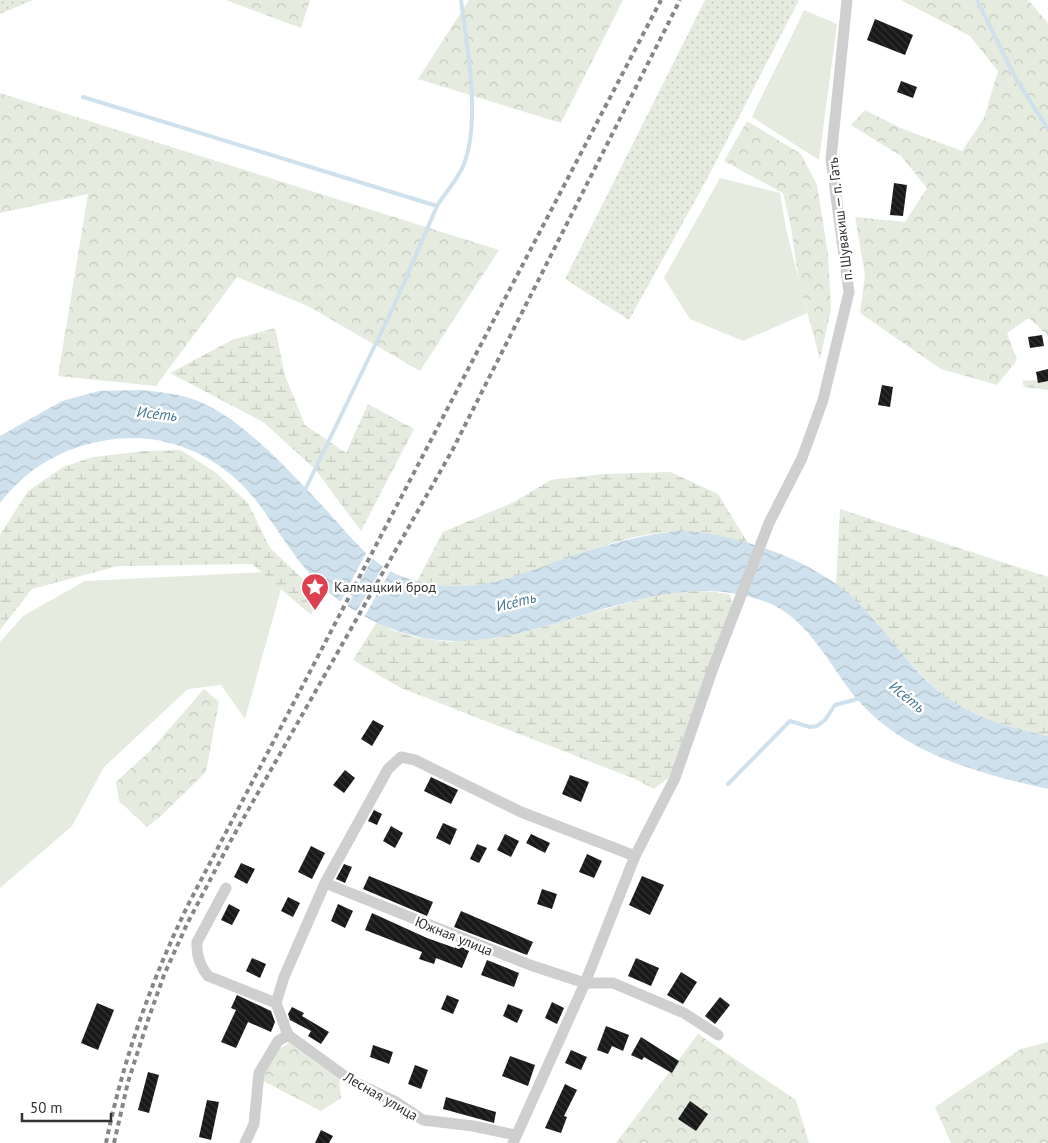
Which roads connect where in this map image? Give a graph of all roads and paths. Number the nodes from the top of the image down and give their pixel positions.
1 (847, 0) edge
2 (635, 856) junction
3 (325, 883) junction
4 (226, 888) dead end
5 (584, 983) junction
6 (276, 1003) junction
7 (288, 1035) junction
8 (718, 1035) dead end
9 (514, 1139) edge
10 (245, 1143) edge

1 - 2 street, п. Шувакиш — п. Гать
2 - 3 street
2 - 5 street, п. Шувакиш — п. Гать
3 - 5 street, Южная улица
3 - 6 street
4 - 6 street
5 - 8 street, Южная улица
5 - 9 street, п. Шувакиш — п. Гать
6 - 7 street
7 - 9 street, Лесная улица
7 - 10 street

